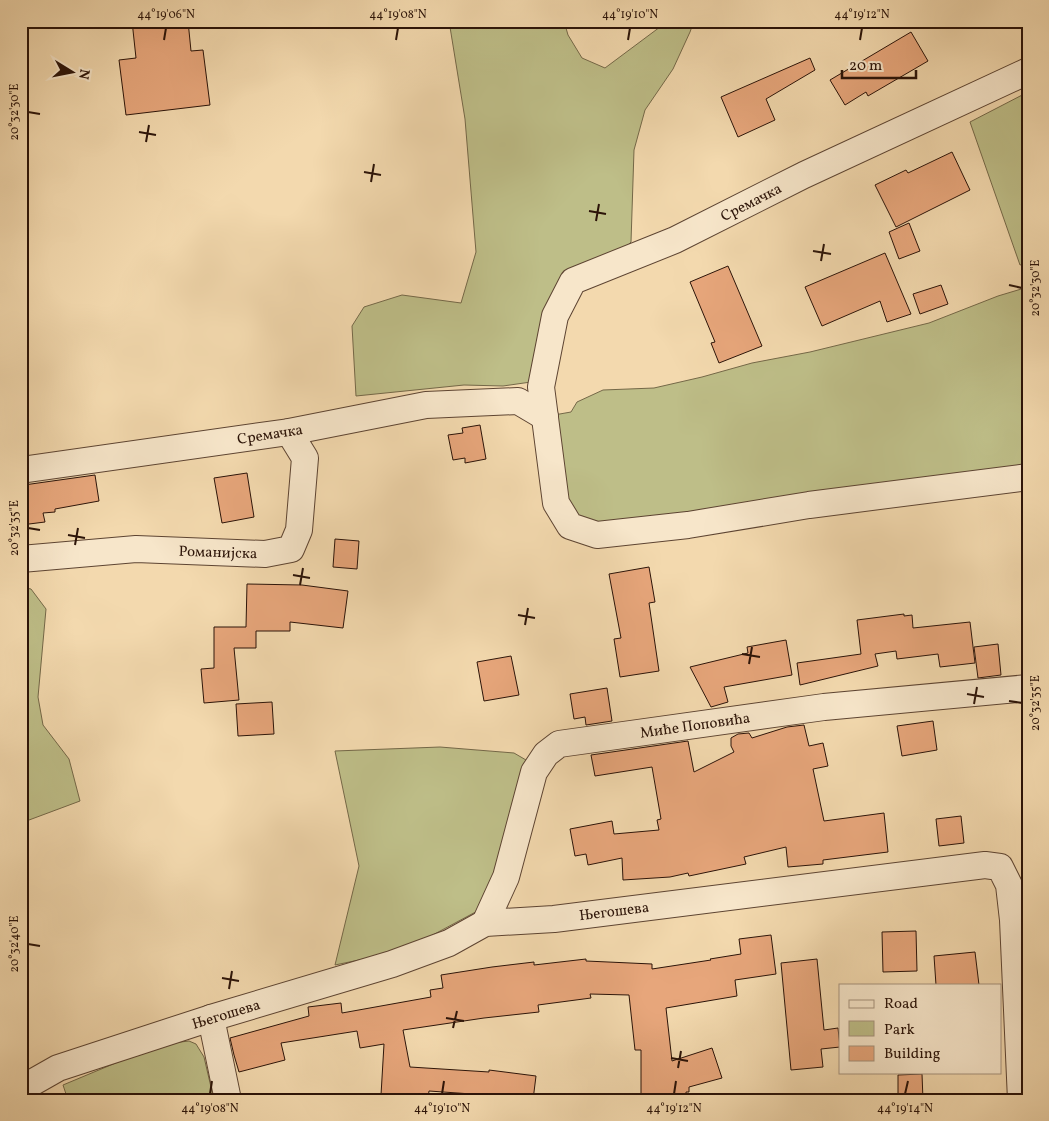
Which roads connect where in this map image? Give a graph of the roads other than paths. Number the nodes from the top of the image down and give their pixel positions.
1 (1028, 71) edge
2 (541, 386) junction
3 (518, 401) junction
4 (545, 417) junction
5 (289, 432) junction
6 (21, 470) edge
7 (1028, 477) edge
8 (21, 559) edge
9 (1028, 688) edge
10 (485, 923) junction
11 (211, 1018) junction
12 (21, 1089) edge
13 (228, 1100) edge
14 (1021, 1100) edge

1 - 2 street, Сремачка
2 - 3 street
2 - 4 street, Сремачка
3 - 4 street
3 - 5 street, Сремачка
4 - 7 street
5 - 6 street, Сремачка
5 - 8 street, Романијска
9 - 10 street, Миће Поповића
10 - 11 street, Његошева
10 - 14 street, Његошева
11 - 12 street, Његошева
11 - 13 street

